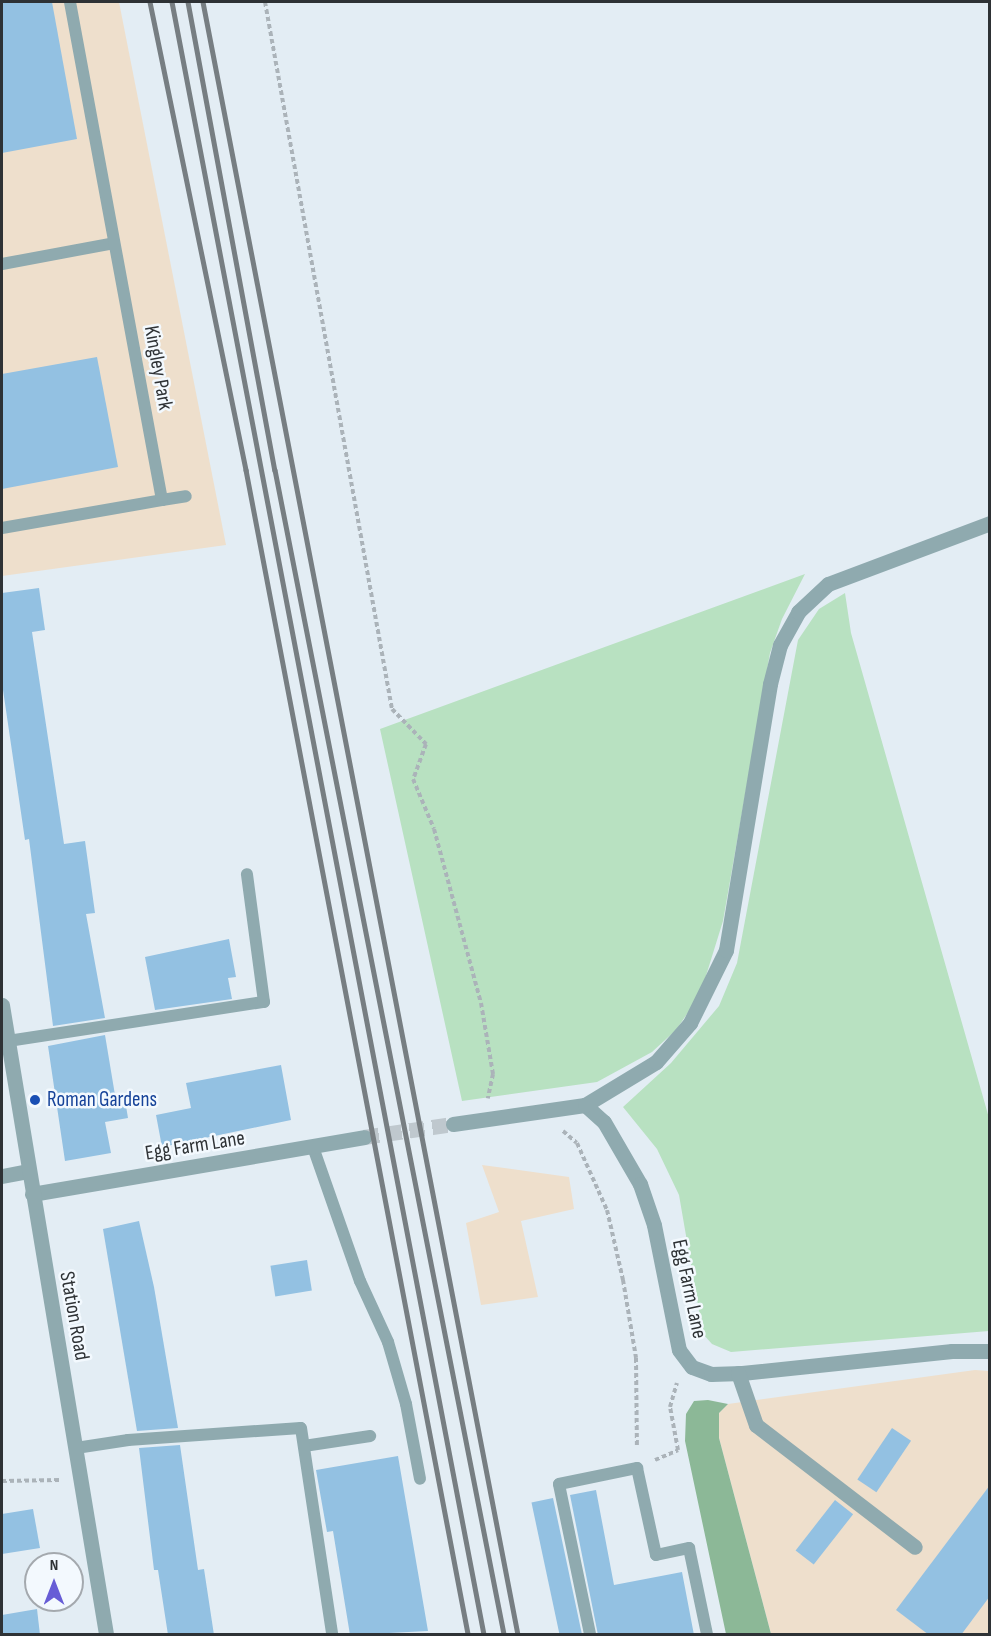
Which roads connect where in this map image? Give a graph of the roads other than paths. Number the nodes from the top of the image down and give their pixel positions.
1 (70, 2) edge
2 (114, 243) junction
3 (2, 264) edge
4 (186, 496) dead end
5 (162, 500) junction
6 (990, 523) edge
7 (2, 528) edge
8 (247, 874) dead end
9 (2, 1005) edge
10 (8, 1041) junction
11 (585, 1106) junction
12 (453, 1124) tunnel mouth
13 (364, 1137) tunnel mouth
14 (313, 1147) junction
15 (28, 1171) junction
16 (2, 1176) edge
17 (32, 1194) junction
18 (988, 1354) edge
19 (738, 1373) junction
20 (370, 1436) dead end
21 (304, 1446) junction
22 (76, 1448) junction
23 (420, 1479) dead end
24 (915, 1547) dead end
25 (106, 1635) edge
26 (332, 1635) edge
27 (590, 1635) edge
28 (707, 1635) edge

1 - 2 lane, Kingley Park
2 - 3 lane
2 - 5 lane, Kingley Park
4 - 5 lane
5 - 7 lane
6 - 11 street
8 - 10 lane
9 - 10 street, Station Road
10 - 15 street, Station Road
11 - 12 street
11 - 19 street, Egg Farm Lane
13 - 14 street, Egg Farm Lane
14 - 17 street, Egg Farm Lane
14 - 23 lane
15 - 16 street
15 - 17 street, Station Road
17 - 22 street, Station Road
18 - 19 street, Egg Farm Lane
19 - 24 street
20 - 21 lane
21 - 22 lane
21 - 26 lane
22 - 25 street, Station Road
27 - 28 lane

